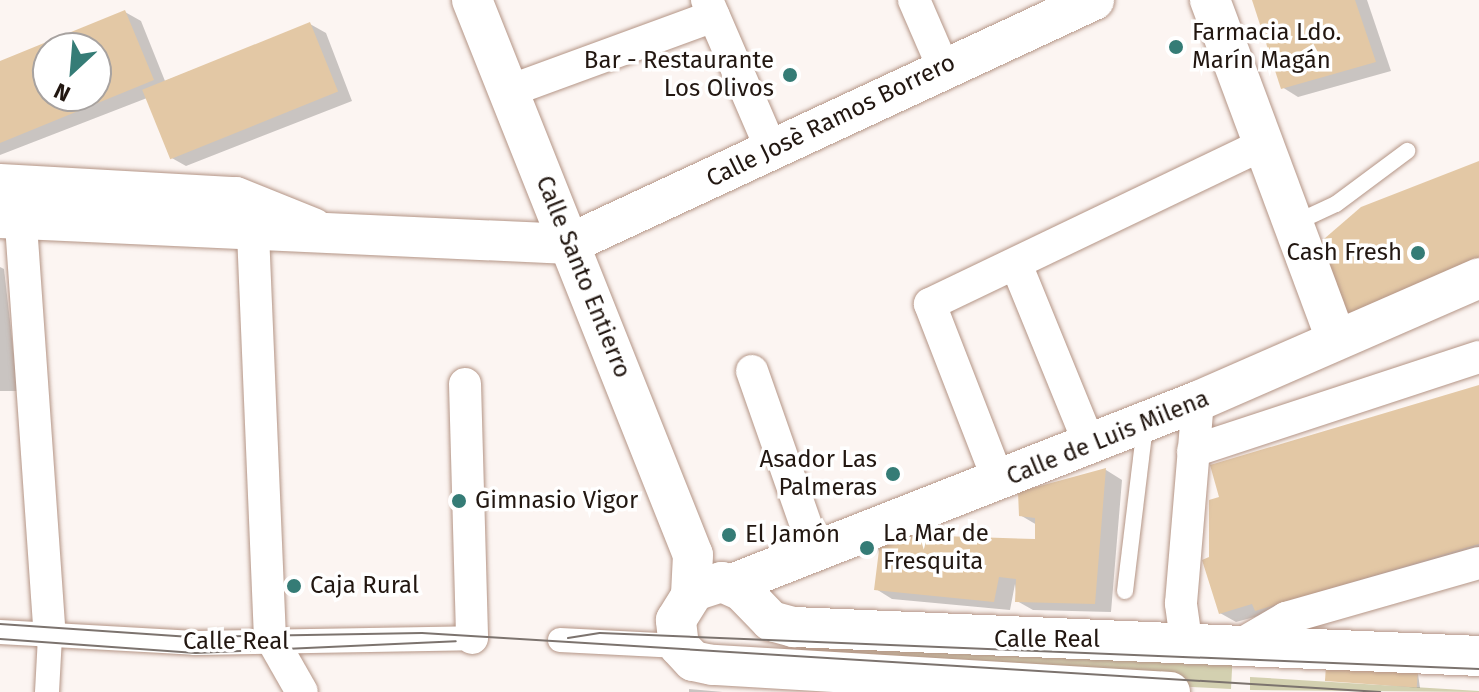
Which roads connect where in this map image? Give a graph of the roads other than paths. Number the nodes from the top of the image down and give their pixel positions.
1 (472, 0) edge
2 (914, 0) edge
3 (1094, 0) edge
4 (1210, 0) edge
5 (710, 8) edge
6 (943, 67) junction
7 (509, 91) junction
8 (1266, 143) junction
9 (772, 151) junction
10 (1407, 151) dead end
11 (236, 197) junction
12 (9, 201) edge
13 (1295, 223) junction
14 (317, 229) junction
15 (253, 233) junction
16 (569, 244) junction
17 (1016, 264) junction
18 (1479, 278) edge
19 (1336, 339) junction
20 (1479, 357) edge
21 (752, 371) dead end
22 (465, 384) dead end
23 (1198, 401) junction
24 (1146, 423) junction
25 (1090, 445) junction
26 (1193, 451) junction
27 (999, 482) junction
28 (815, 551) junction
29 (693, 555) joint
30 (1479, 563) edge
31 (723, 590) junction
32 (1125, 591) dead end
33 (0, 632) edge
34 (50, 636) junction
35 (472, 638) joint
36 (560, 640) dead end
37 (1186, 640) junction
38 (1243, 643) junction
39 (272, 644) junction
40 (679, 646) junction
41 (1479, 656) edge
42 (805, 682) edge
43 (884, 684) edge
44 (47, 692) edge
45 (302, 692) edge
46 (1170, 692) edge

1 - 7 street, Calle Santo Entierro
2 - 6 street
3 - 6 street, Calle Josè Ramos Borrero
4 - 8 street
5 - 7 street
5 - 9 street
6 - 9 street, Calle Josè Ramos Borrero
7 - 16 street, Calle Santo Entierro
8 - 13 street
8 - 17 street
9 - 16 street, Calle Josè Ramos Borrero
10 - 13 lane
11 - 12 street
11 - 14 street
11 - 15 street
12 - 15 street
12 - 34 street
13 - 19 street
14 - 15 street
14 - 16 street
15 - 39 street
16 - 29 street, Calle Santo Entierro
17 - 25 street
17 - 27 street
18 - 19 street, Calle de Luis Milena
19 - 23 street, Calle de Luis Milena
20 - 26 street
21 - 28 street
22 - 35 street
23 - 24 street, Calle de Luis Milena
23 - 26 street
24 - 25 street, Calle de Luis Milena
24 - 32 lane
25 - 27 street, Calle de Luis Milena
26 - 37 street
27 - 28 street, Calle de Luis Milena
28 - 31 street, Calle de Luis Milena
29 - 31 street, Calle Real
30 - 38 street
31 - 37 street, Calle Real
31 - 40 street
33 - 34 street, Calle Real
34 - 39 street, Calle Real
34 - 44 street
35 - 39 street, Calle Real
36 - 40 street, Calle Real
37 - 38 street, Calle Real
38 - 41 street, Calle Real
39 - 45 street
40 - 42 street, Calle Real
42 - 43 street, Calle Real
43 - 46 street, Calle Real

